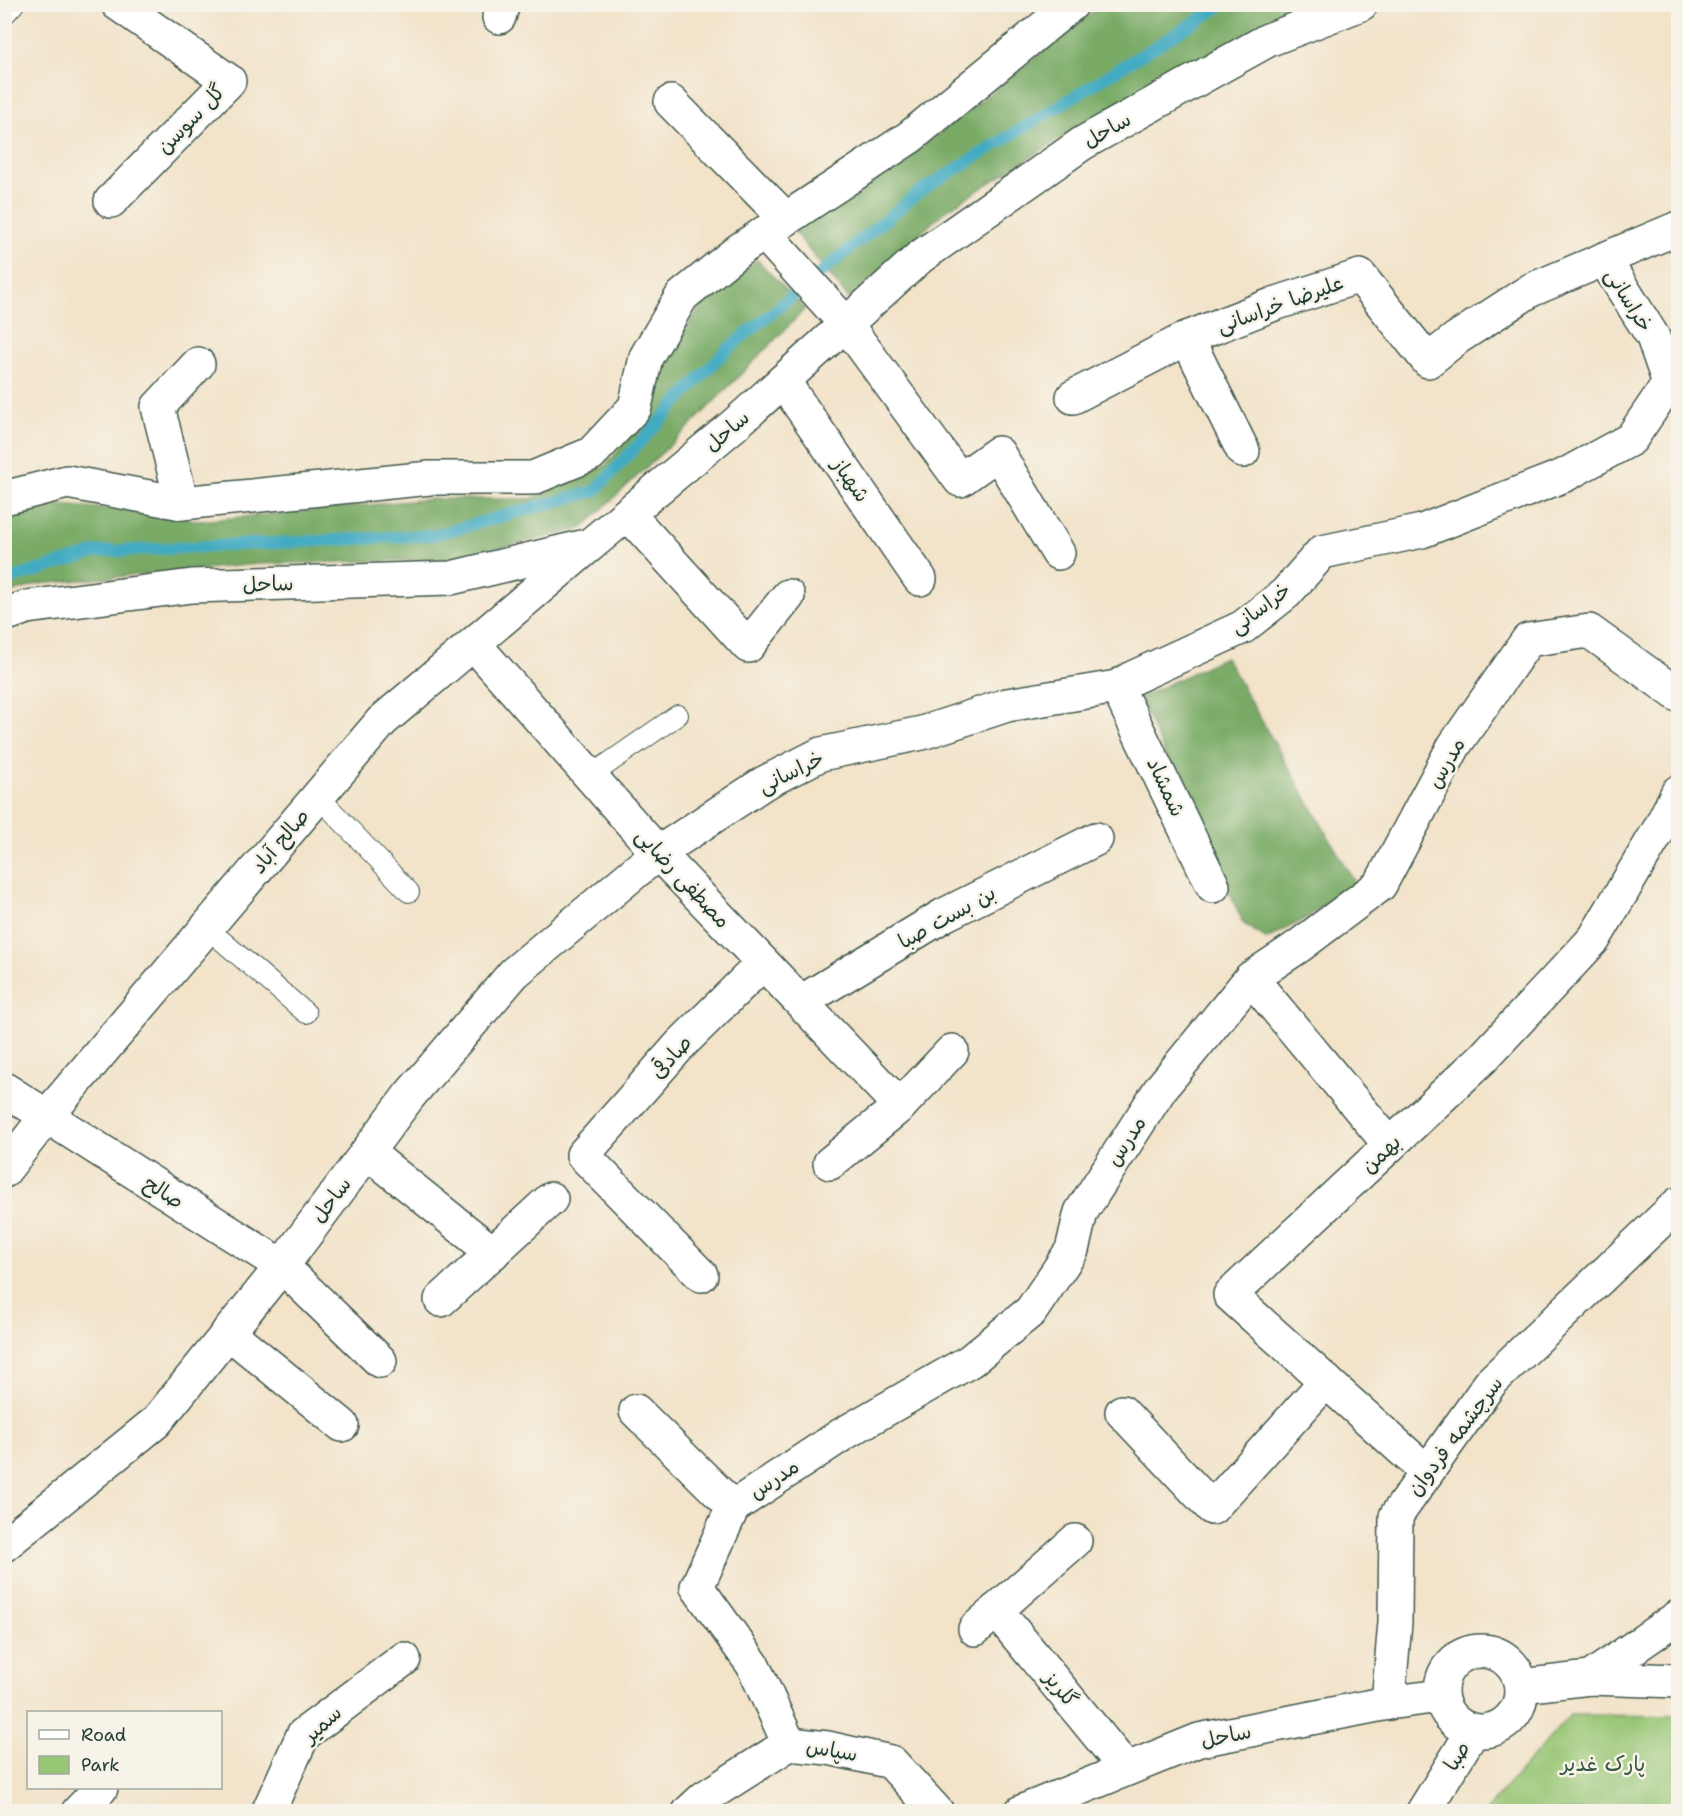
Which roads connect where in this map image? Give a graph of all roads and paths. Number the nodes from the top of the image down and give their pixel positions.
1 (14, 4) edge
2 (1072, 4) edge
3 (1361, 4) edge
4 (130, 5) edge
5 (4, 15) edge
6 (671, 102) dead end
7 (111, 201) dead end
8 (775, 226) junction
9 (1678, 228) edge
10 (1604, 259) junction
11 (846, 324) junction
12 (1187, 338) junction
13 (198, 364) dead end
14 (783, 381) junction
15 (1072, 397) dead end
16 (1243, 451) dead end
17 (4, 498) edge
18 (182, 503) junction
19 (628, 514) junction
20 (590, 545) junction
21 (1058, 553) dead end
22 (920, 579) dead end
23 (788, 596) dead end
24 (4, 615) edge
25 (474, 644) junction
26 (1117, 687) junction
27 (1678, 695) edge
28 (678, 715) dead end
29 (590, 776) junction
30 (1678, 792) edge
31 (318, 796) junction
32 (1096, 839) dead end
33 (658, 853) junction
34 (1213, 886) dead end
35 (409, 892) dead end
36 (207, 928) junction
37 (763, 963) junction
38 (1251, 978) junction
39 (801, 1002) junction
40 (306, 1012) dead end
41 (952, 1051) dead end
42 (4, 1089) edge
43 (900, 1106) junction
44 (46, 1117) junction
45 (1390, 1145) junction
46 (367, 1152) junction
47 (830, 1163) dead end
48 (4, 1171) edge
49 (552, 1199) dead end
50 (1678, 1204) edge
51 (494, 1252) junction
52 (282, 1266) junction
53 (701, 1275) dead end
54 (441, 1300) dead end
55 (228, 1332) junction
56 (380, 1361) dead end
57 (1326, 1381) junction
58 (636, 1411) dead end
59 (1122, 1412) dead end
60 (342, 1425) dead end
61 (1427, 1472) junction
62 (733, 1507) junction
63 (1075, 1541) dead end
64 (4, 1545) edge
65 (1678, 1617) edge
66 (404, 1659) dead end
67 (1590, 1678) junction
68 (1678, 1681) edge
69 (1522, 1686) junction
70 (1440, 1696) junction
71 (1389, 1703) junction
72 (1473, 1731) junction
73 (789, 1744) junction
74 (1126, 1769) junction
75 (100, 1789) edge
76 (78, 1812) edge
77 (268, 1812) edge
78 (689, 1812) edge
79 (937, 1812) edge
80 (1021, 1812) edge
81 (1423, 1812) edge

1 - 5 lane
2 - 8 street
3 - 11 street, ساحل
4 - 7 street, گل سوسن
6 - 8 street
8 - 11 street
8 - 18 street
9 - 10 street, علیرضا خراسانی
10 - 12 street, علیرضا خراسانی
10 - 26 street, خراسانی
11 - 14 street, ساحل
11 - 21 street
12 - 15 street, علیرضا خراسانی
12 - 16 street
13 - 18 street
14 - 19 street, ساحل
14 - 22 street, شهباز
17 - 18 street
19 - 20 street, ساحل
19 - 23 street
20 - 24 street, ساحل
20 - 25 street, صالح آباد
25 - 29 street, مصطفی رضایی
25 - 31 street, صالح آباد
26 - 33 street, خراسانی
26 - 34 street, شمشاد
27 - 38 street, مدرس
28 - 29 lane
29 - 33 street, مصطفی رضایی
30 - 45 street, بهمن
31 - 35 lane
31 - 36 street, صالح آباد
32 - 39 street, بن بست صبا
33 - 37 street, مصطفی رضایی
33 - 46 street, ساحل
36 - 40 lane
36 - 44 street, صالح آباد
37 - 39 street, مصطفی رضایی
37 - 53 street, صادقی
38 - 45 street
38 - 62 street, مدرس
39 - 43 street, مصطفی رضایی
41 - 43 street
42 - 44 street, صالح
43 - 47 street
44 - 48 street, صالح آباد
44 - 52 street, صالح
45 - 57 street, بهمن
46 - 51 street
46 - 52 street, ساحل
49 - 51 street
50 - 61 street, سرچشمه فردوان
51 - 54 street
52 - 55 street, ساحل
52 - 56 street, صالح
55 - 60 street
55 - 64 street, ساحل
57 - 59 street
57 - 61 street, بهمن
58 - 62 street
61 - 71 street, سرچشمه فردوان
62 - 73 street, مدرس
63 - 74 street, گلریز
65 - 67 street
66 - 77 street, سمیر
67 - 68 street
67 - 69 street
69 - 70 street
69 - 72 street
70 - 71 street, ساحل
70 - 72 street
71 - 74 street, ساحل
72 - 81 street, صبا
73 - 78 street, سپاس
73 - 79 street, سپاس
74 - 80 street, ساحل
75 - 76 street

